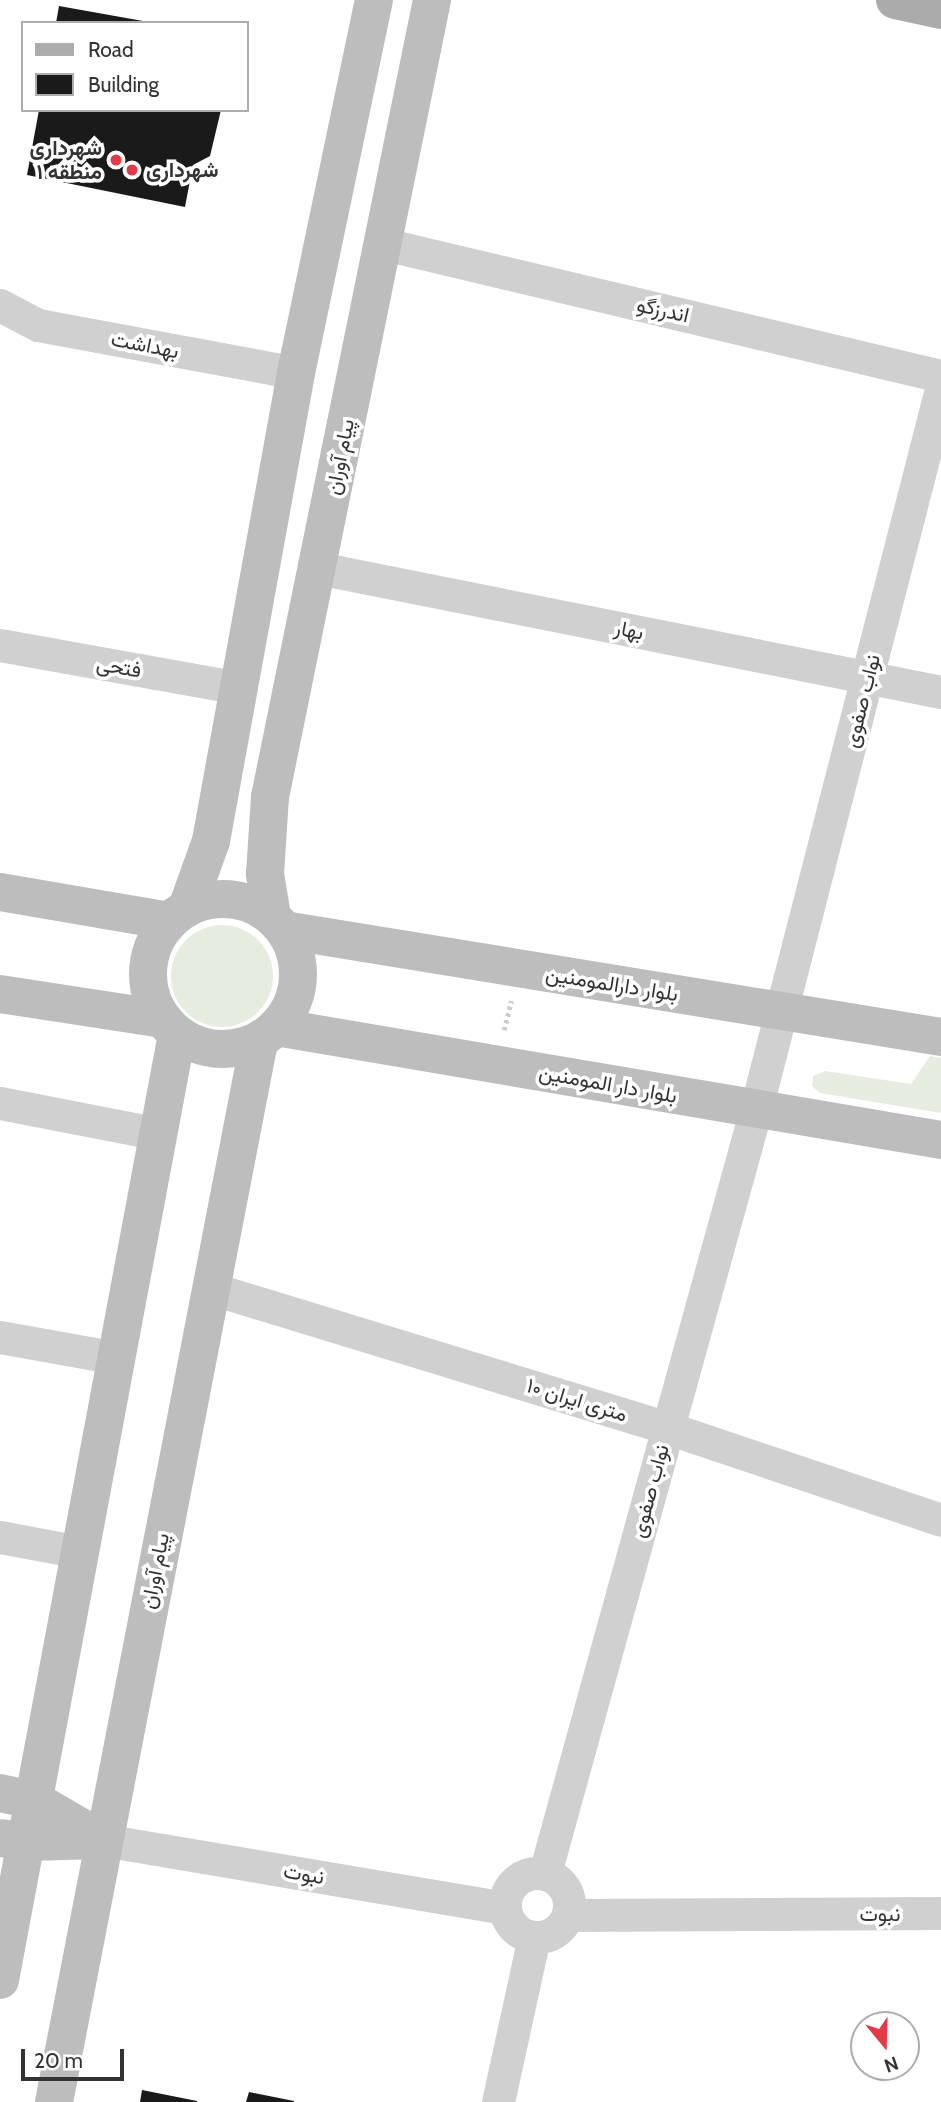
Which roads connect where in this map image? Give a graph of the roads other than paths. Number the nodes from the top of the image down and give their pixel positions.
1 (374, 0) edge
2 (432, 0) edge
3 (895, 0) edge
4 (941, 10) edge
5 (384, 244) junction
6 (0, 304) edge
7 (296, 373) junction
8 (941, 376) edge
9 (941, 389) edge
10 (318, 568) junction
11 (0, 645) edge
12 (868, 678) junction
13 (238, 688) junction
14 (941, 692) edge
15 (265, 840) junction
16 (211, 841) junction
17 (0, 892) edge
18 (179, 915) junction
19 (278, 923) junction
20 (0, 994) edge
21 (781, 1012) junction
22 (170, 1027) junction
23 (267, 1034) junction
24 (941, 1037) edge
25 (0, 1103) edge
26 (756, 1109) junction
27 (159, 1133) junction
28 (941, 1140) edge
29 (211, 1288) junction
30 (0, 1337) edge
31 (117, 1358) junction
32 (668, 1428) junction
33 (941, 1520) edge
34 (0, 1537) edge
35 (80, 1552) junction
36 (17, 1797) edge
37 (13, 1840) edge
38 (103, 1840) junction
39 (545, 1873) junction
40 (504, 1908) junction
41 (941, 1913) edge
42 (568, 1915) junction
43 (534, 1937) junction
44 (0, 1980) edge
45 (54, 2102) edge
46 (498, 2102) edge

1 - 7 main road
2 - 5 main road, پیام آوران
3 - 4 main road
5 - 8 street, اندرزگو
5 - 10 main road, پیام آوران
6 - 7 street, بهداشت
7 - 13 main road
9 - 12 street, نواب صفوی
10 - 12 street, بهار
10 - 15 main road, پیام آوران
11 - 13 street, فتحی
12 - 14 street, بهار
12 - 21 street, نواب صفوی
13 - 16 main road
15 - 16 main road
15 - 19 main road, پیام آوران
16 - 18 main road
17 - 18 main road
18 - 19 main road
18 - 22 main road
19 - 21 main road, بلوار دارالمومنین
19 - 23 main road
20 - 22 main road
21 - 24 main road, بلوار دارالمومنین
21 - 26 street, نواب صفوی
22 - 23 main road
22 - 27 main road
23 - 26 main road, بلوار دار المومنین
23 - 29 main road, پیام آوران
25 - 27 street
26 - 28 main road, بلوار دار المومنین
26 - 32 street, نواب صفوی
27 - 31 main road
29 - 32 street, ۱۰ متری ایران
29 - 38 main road, پیام آوران
30 - 31 street
31 - 35 main road
32 - 33 street, ۱۰ متری ایران
32 - 39 street, نواب صفوی
34 - 35 street
35 - 36 main road
36 - 37 main road
36 - 38 main road
37 - 38 main road
37 - 44 main road
38 - 40 street, نبوت
38 - 45 main road, پیام آوران
39 - 40 street
39 - 42 street
40 - 43 street
41 - 42 street, نبوت
42 - 43 street
43 - 46 street

